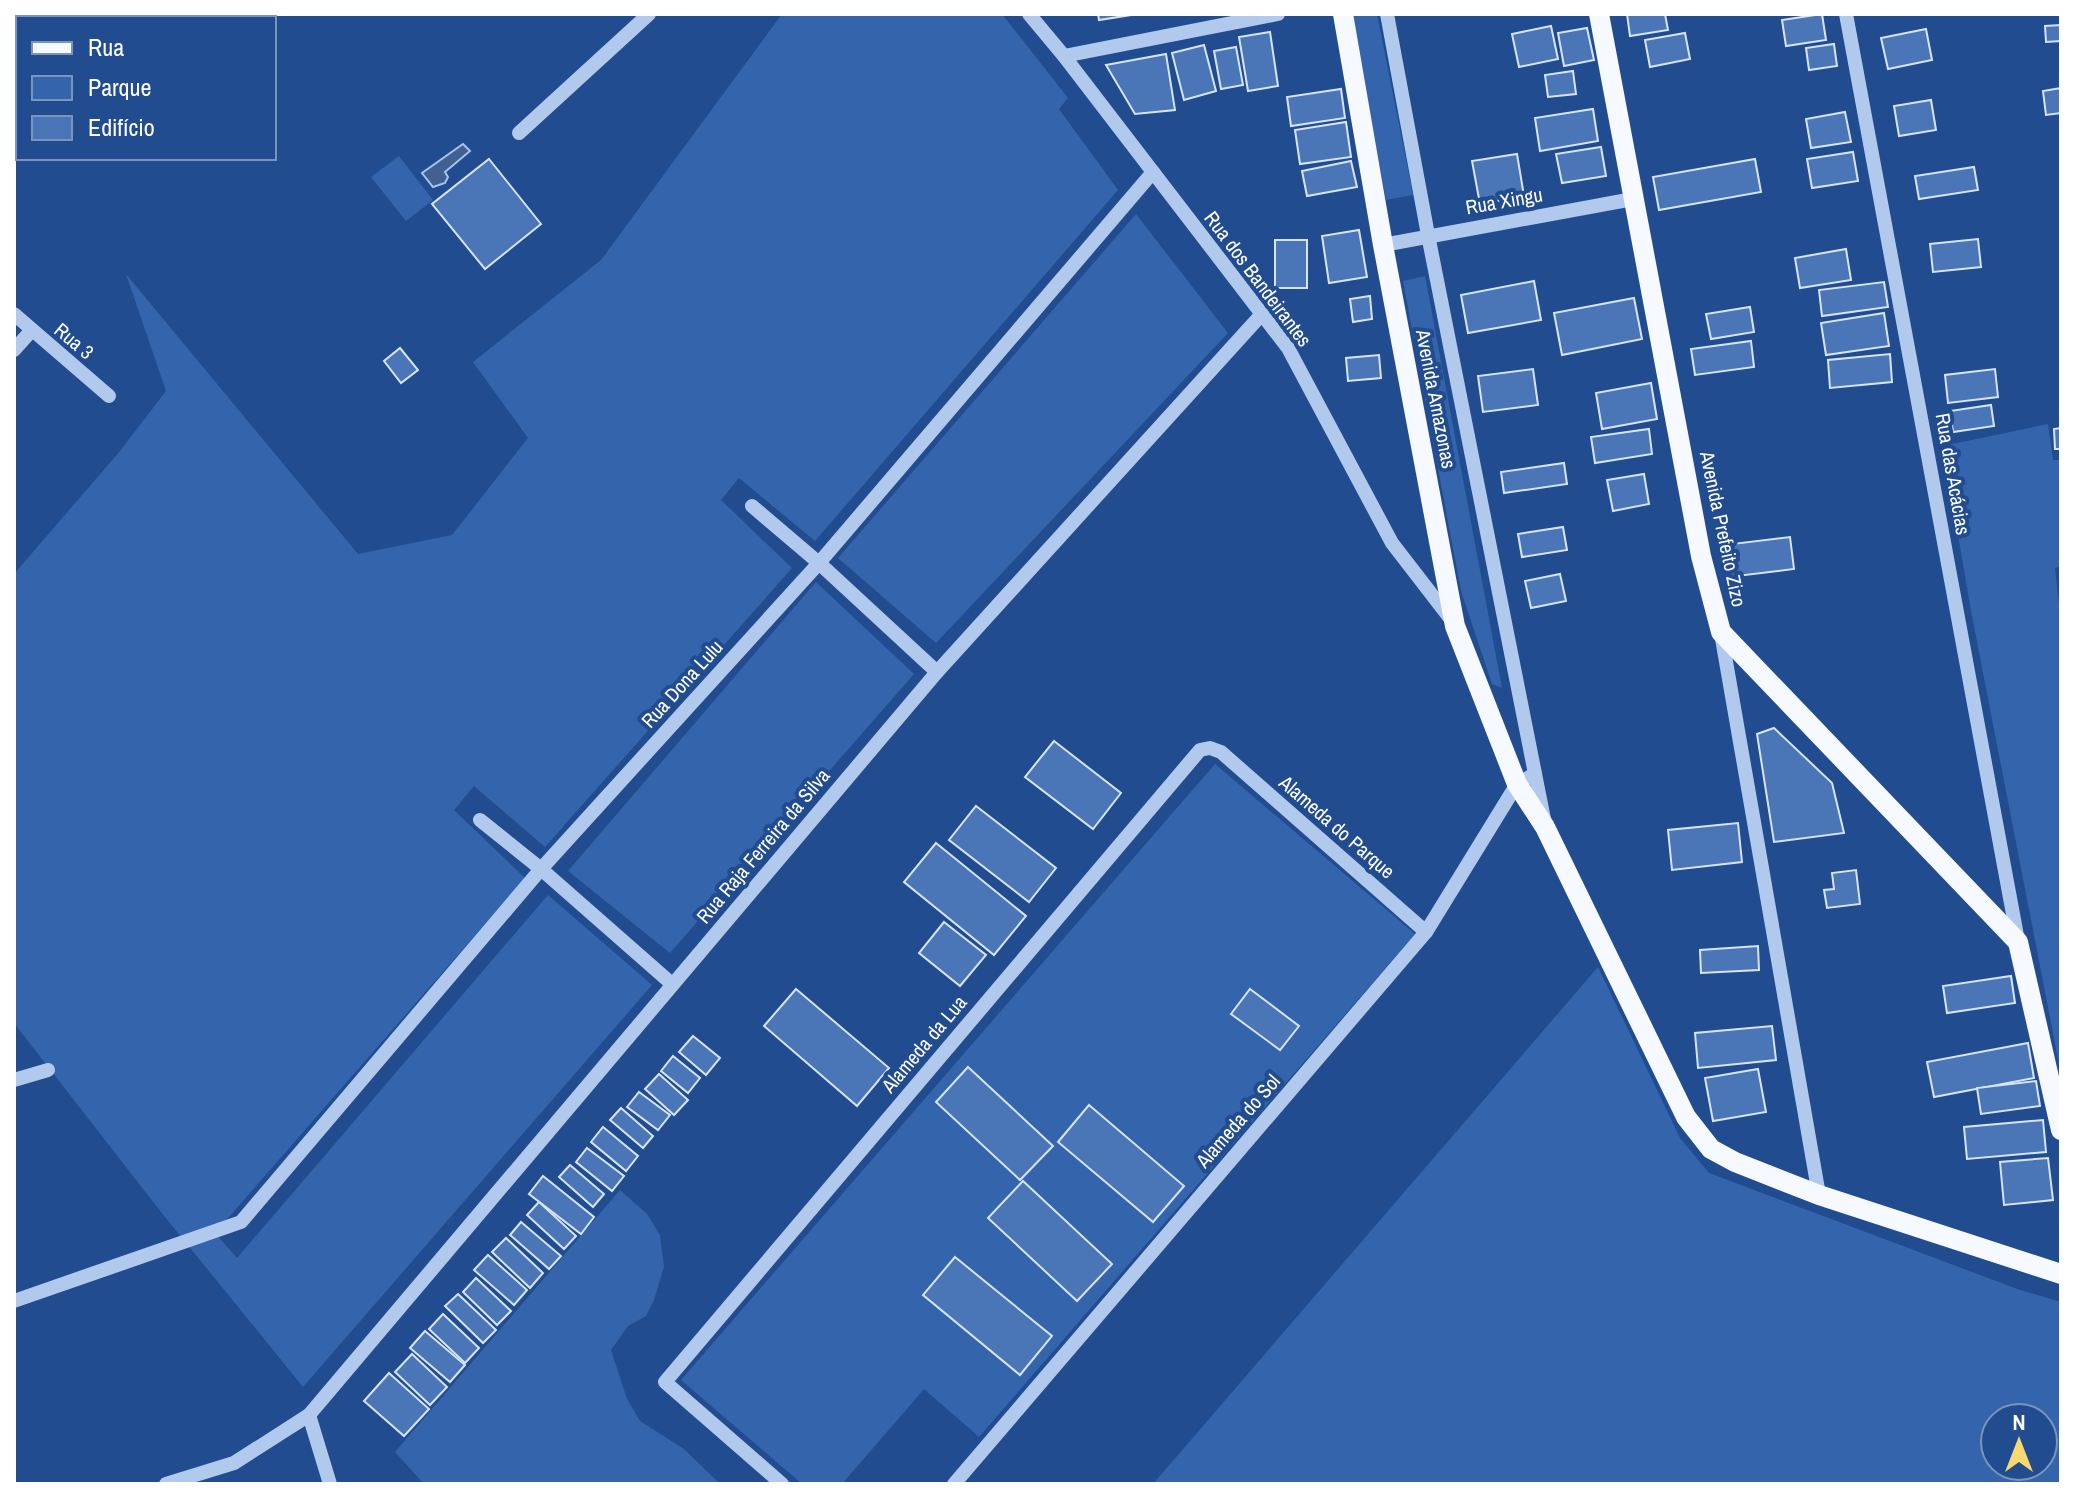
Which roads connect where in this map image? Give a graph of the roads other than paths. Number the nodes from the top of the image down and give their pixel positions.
1 (649, 14) edge
2 (1029, 14) edge
3 (1278, 14) edge
4 (1343, 14) edge
5 (1387, 14) edge
6 (1599, 14) edge
7 (1846, 14) edge
8 (1064, 56) junction
9 (519, 133) dead end
10 (1153, 172) junction
11 (1633, 199) junction
12 (1428, 235) junction
13 (1383, 245) junction
14 (14, 314) edge
15 (1262, 314) junction
16 (31, 331) junction
17 (14, 350) edge
18 (109, 396) dead end
19 (752, 506) dead end
20 (819, 563) junction
21 (1455, 626) junction
22 (1721, 632) junction
23 (937, 672) junction
24 (1221, 752) joint
25 (1526, 779) junction
26 (480, 820) dead end
27 (541, 869) junction
28 (1426, 932) junction
29 (2018, 942) junction
30 (672, 984) junction
31 (48, 1070) dead end
32 (14, 1080) edge
33 (2061, 1130) edge
34 (1819, 1195) junction
35 (2061, 1274) edge
36 (14, 1301) edge
37 (309, 1415) junction
38 (166, 1484) edge
39 (330, 1484) edge
40 (782, 1484) edge
41 (954, 1484) edge

1 - 9 street
2 - 8 street, Rua dos Bandeirantes
3 - 8 street
4 - 13 main road, Avenida Amazonas
5 - 12 street, Avenida Amazonas
6 - 11 main road, Avenida Prefeito Zizo
7 - 29 street, Rua das Acácias
8 - 10 street, Rua dos Bandeirantes
10 - 15 street, Rua dos Bandeirantes
10 - 20 street, Rua Dona Lulu
11 - 12 street, Rua Xingu
11 - 22 main road, Avenida Prefeito Zizo
12 - 13 street, Rua Xingu
12 - 25 street, Avenida Amazonas
13 - 21 main road, Avenida Amazonas
14 - 16 street, Rua 3
15 - 21 street, Rua dos Bandeirantes
15 - 23 street, Rua Raja Ferreira da Silva
16 - 17 street
16 - 18 street, Rua 3
19 - 20 street
20 - 23 street
20 - 27 street, Rua Dona Lulu
21 - 25 main road, Avenida Amazonas
22 - 29 main road, Avenida Prefeito Zizo
22 - 34 street
23 - 30 street, Rua Raja Ferreira da Silva
24 - 28 street, Alameda do Parque
24 - 40 street, Alameda da Lua
25 - 28 street, Alameda do Sol
25 - 34 main road
26 - 27 street
27 - 30 street
27 - 36 street, Rua Dona Lulu
28 - 41 street, Alameda do Sol
29 - 33 main road
30 - 37 street, Rua Raja Ferreira da Silva
31 - 32 street
34 - 35 main road
37 - 38 street, Rua Raja Ferreira da Silva
37 - 39 street

